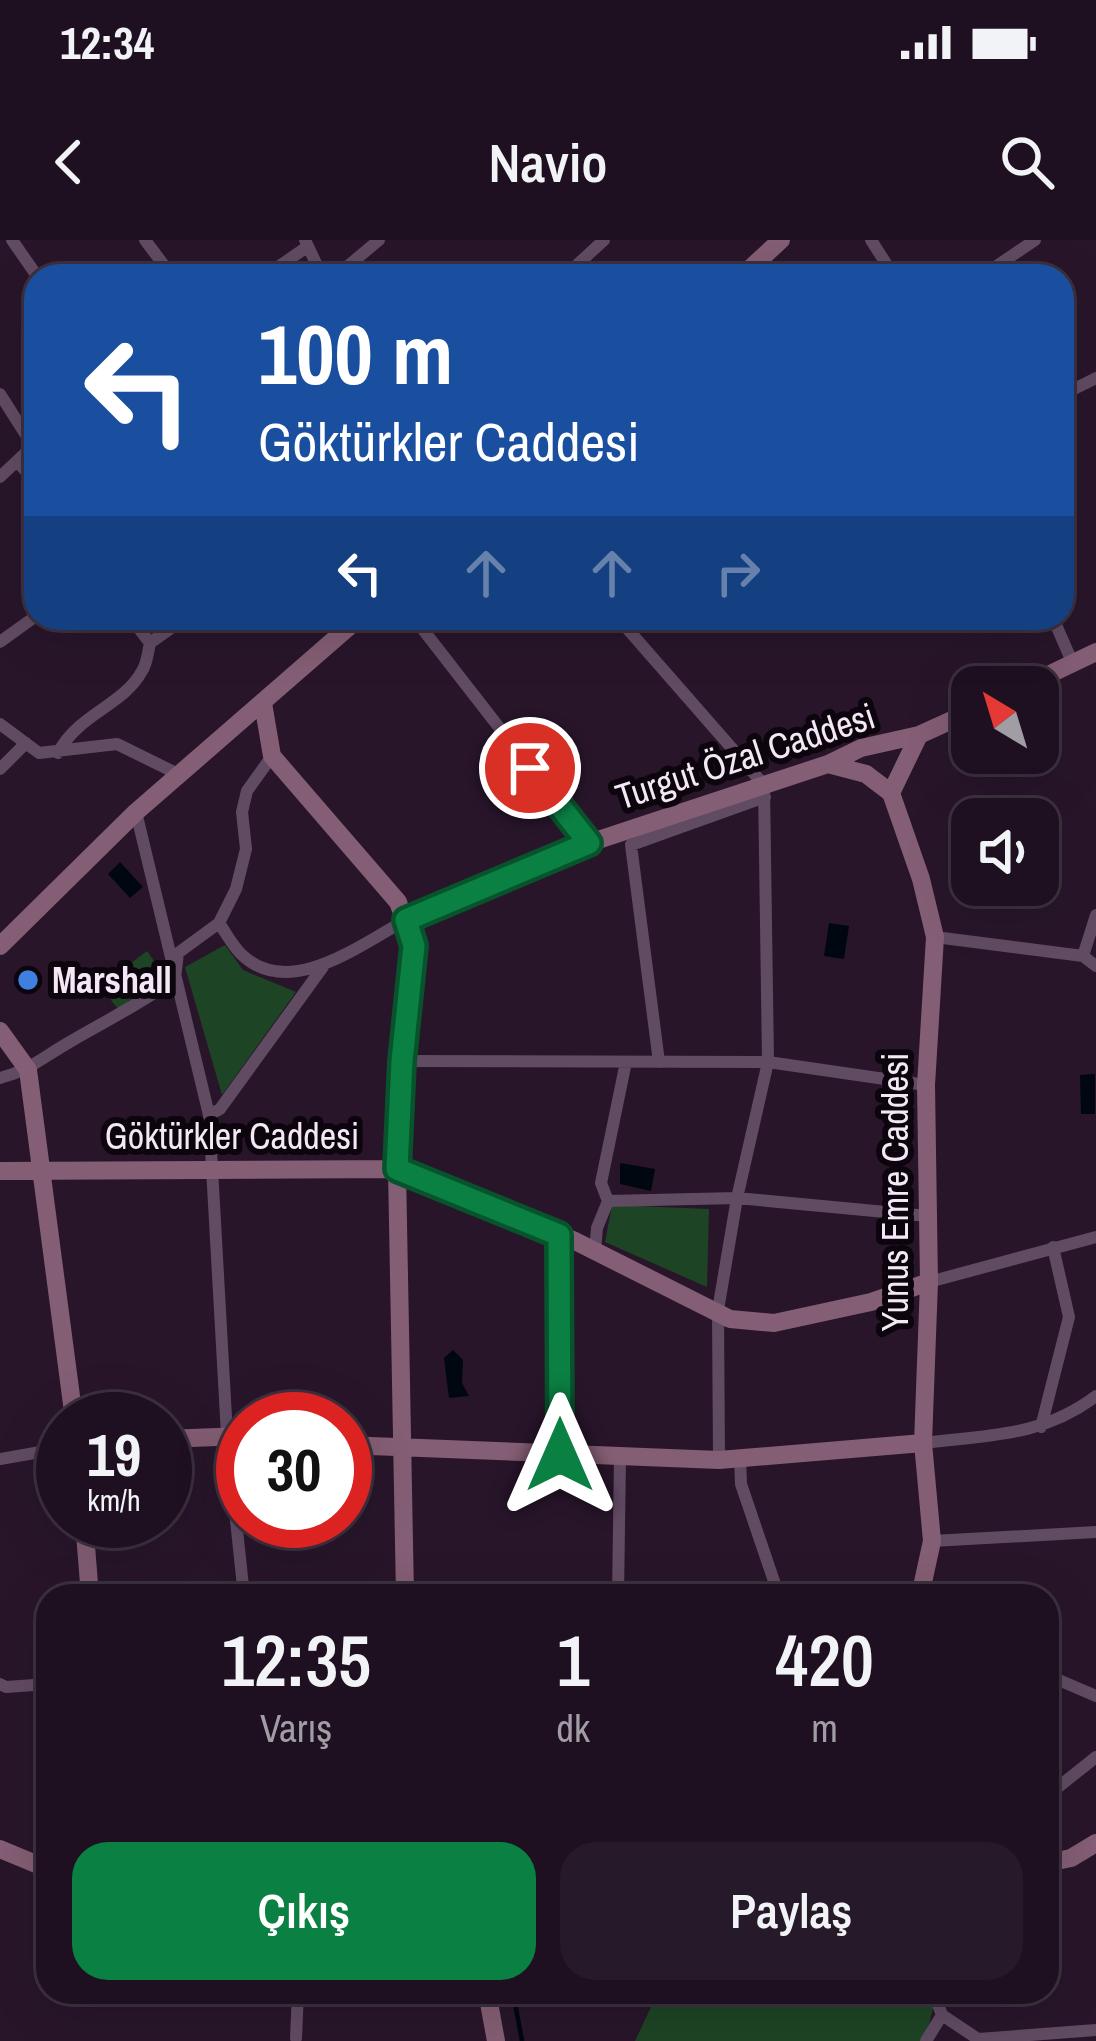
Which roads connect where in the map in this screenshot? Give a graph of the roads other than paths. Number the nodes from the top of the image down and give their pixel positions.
1 (379, 240) edge
2 (604, 240) edge
3 (781, 240) edge
4 (1035, 240) edge
5 (306, 243) edge
6 (280, 264) edge
7 (350, 264) edge
8 (579, 264) edge
9 (755, 264) edge
10 (1000, 264) edge
11 (0, 394) edge
12 (24, 428) edge
13 (24, 456) edge
14 (18, 462) junction
15 (24, 469) edge
16 (0, 477) edge
17 (140, 630) edge
18 (168, 630) edge
19 (345, 630) edge
20 (423, 630) edge
21 (628, 630) edge
22 (1058, 630) edge
23 (150, 643) junction
24 (1096, 652) edge
25 (1072, 664) junction
26 (1059, 670) edge
27 (263, 703) junction
28 (951, 721) edge
29 (0, 724) edge
30 (919, 735) junction
31 (26, 743) junction
32 (58, 753) junction
33 (272, 756) junction
34 (828, 764) junction
35 (0, 769) edge
36 (178, 774) junction
37 (765, 791) junction
38 (891, 793) junction
39 (136, 812) junction
40 (589, 843) junction
41 (1096, 915) edge
42 (406, 920) junction
43 (219, 923) junction
44 (935, 937) junction
45 (0, 946) edge
46 (1083, 956) junction
47 (326, 964) junction
48 (1096, 966) edge
49 (175, 979) junction
50 (0, 1030) edge
51 (402, 1061) junction
52 (626, 1062) junction
53 (659, 1062) junction
54 (768, 1062) junction
55 (28, 1070) junction
56 (0, 1078) edge
57 (926, 1085) junction
58 (209, 1115) junction
59 (210, 1168) junction
60 (42, 1169) junction
61 (397, 1169) junction
62 (0, 1171) edge
63 (737, 1198) junction
64 (608, 1201) junction
65 (928, 1216) junction
66 (559, 1235) junction
67 (1096, 1237) edge
68 (1053, 1247) junction
69 (595, 1251) junction
70 (929, 1282) junction
71 (718, 1310) junction
72 (71, 1392) edge
73 (231, 1392) edge
74 (1096, 1396) edge
75 (1041, 1427) junction
76 (923, 1443) junction
77 (372, 1447) edge
78 (400, 1450) junction
79 (36, 1453) edge
80 (560, 1455) junction
81 (620, 1457) junction
82 (740, 1457) junction
83 (0, 1459) edge
84 (719, 1460) junction
85 (1096, 1532) edge
86 (932, 1541) junction
87 (87, 1548) edge
88 (241, 1548) edge
89 (90, 1584) edge
90 (243, 1584) edge
91 (405, 1584) edge
92 (618, 1584) edge
93 (775, 1584) edge
94 (923, 1584) edge
95 (1059, 1680) edge
96 (0, 1684) edge
97 (36, 1685) edge
98 (1096, 1696) edge
99 (1096, 1757) edge
100 (1059, 1786) edge
101 (1096, 1843) edge
102 (0, 1850) edge
103 (1059, 1860) edge
104 (36, 1864) edge
105 (297, 2004) edge
106 (489, 2004) edge
107 (938, 2004) edge
108 (942, 2015) junction
109 (1096, 2030) edge
110 (296, 2038) edge
111 (496, 2041) edge
112 (926, 2041) edge

1 - 7 street
2 - 8 street
3 - 9 street
4 - 10 street
5 - 6 street
11 - 12 street
13 - 14 street
14 - 15 street
14 - 16 street
17 - 23 street
18 - 23 street
19 - 27 street
20 - 40 street
21 - 37 street
22 - 25 street
23 - 32 street
24 - 25 street
25 - 26 street
27 - 33 street
27 - 36 street
28 - 30 street, Turgut Özal Caddesi
29 - 31 street
30 - 34 street, Turgut Özal Caddesi
30 - 38 street
31 - 32 street
31 - 35 street
32 - 36 street
33 - 42 street
33 - 43 street
34 - 37 street, Turgut Özal Caddesi
34 - 38 street
36 - 39 street
37 - 40 street, Turgut Özal Caddesi
37 - 53 street
37 - 54 street
38 - 44 street, Yunus Emre Caddesi
39 - 45 street
39 - 49 street
40 - 42 street, Turgut Özal Caddesi
41 - 46 street
42 - 47 street
42 - 51 street
43 - 47 street
43 - 49 street
44 - 46 street
44 - 57 street, Yunus Emre Caddesi
46 - 48 street
47 - 58 street
49 - 55 street
49 - 58 street
50 - 55 street
51 - 52 street
51 - 61 street
52 - 53 street
52 - 64 street
53 - 54 street
54 - 57 street
54 - 63 street
55 - 56 street
55 - 60 street
57 - 65 street, Yunus Emre Caddesi
58 - 59 street
59 - 60 street, Göktürkler Caddesi
59 - 61 street, Göktürkler Caddesi
59 - 73 street
60 - 62 street, Göktürkler Caddesi
60 - 72 street
61 - 66 street, Göktürkler Caddesi
61 - 78 street
63 - 64 street
63 - 65 street
63 - 71 street
64 - 69 street
65 - 70 street, Yunus Emre Caddesi
66 - 69 street, Göktürkler Caddesi
66 - 80 street
67 - 68 street
68 - 70 street
68 - 75 street
69 - 71 street, Göktürkler Caddesi
70 - 71 street, Göktürkler Caddesi
70 - 76 street, Yunus Emre Caddesi
71 - 84 street
74 - 75 street
75 - 76 street
76 - 82 street
76 - 86 street, Yunus Emre Caddesi
77 - 78 street
78 - 80 street
78 - 91 street
79 - 83 street
80 - 81 street
81 - 84 street
81 - 92 street
82 - 84 street
82 - 93 street
85 - 86 street
86 - 94 street, Yunus Emre Caddesi
87 - 89 street
88 - 90 street
95 - 98 street
96 - 97 street
99 - 100 street
101 - 103 street
102 - 104 street
105 - 110 street
106 - 111 street
107 - 108 street
108 - 109 street
108 - 112 street

